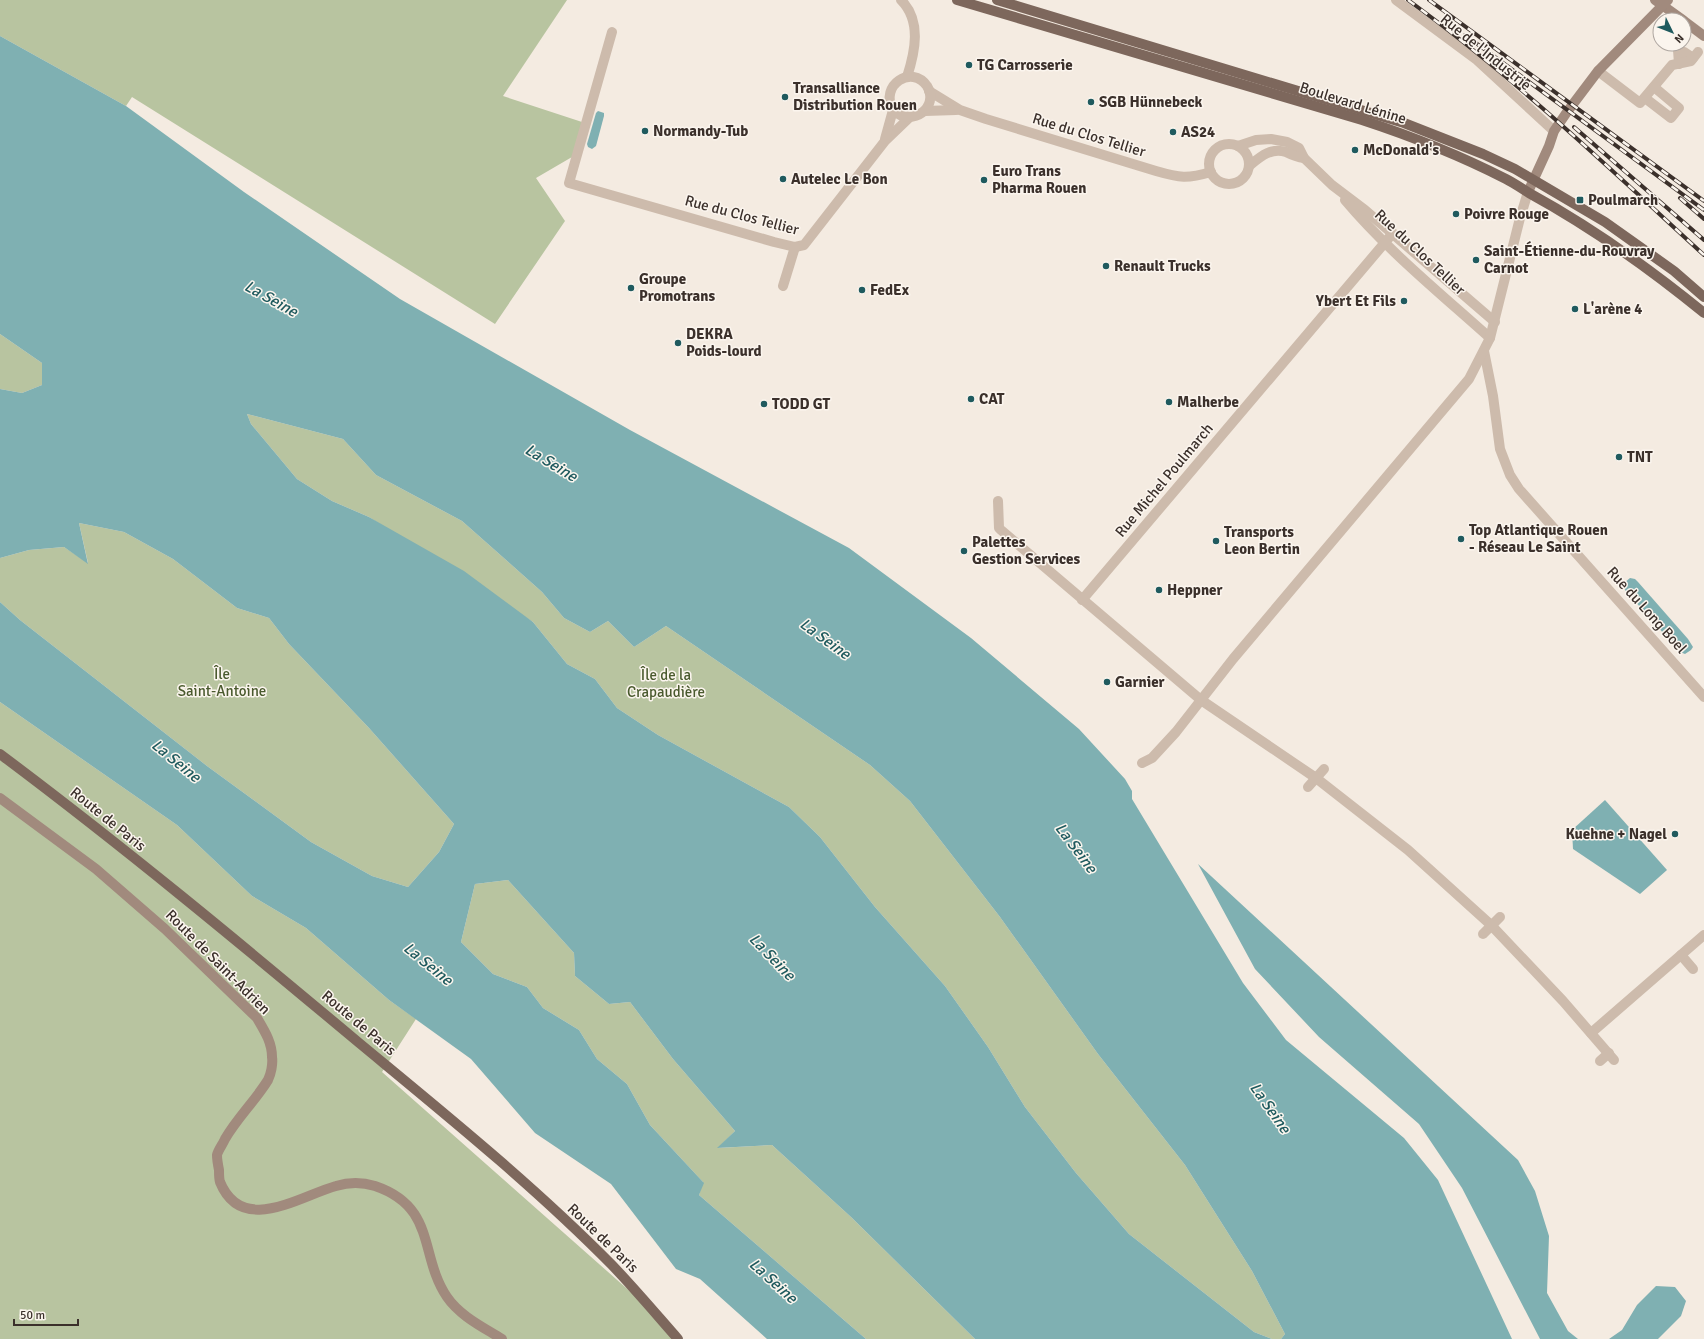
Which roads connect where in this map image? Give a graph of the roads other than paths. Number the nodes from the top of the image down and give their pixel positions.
1 (901, 0) edge
2 (957, 0) edge
3 (997, 0) edge
4 (1396, 0) edge
5 (1662, 2) edge
6 (1674, 12) edge
7 (1692, 27) edge
8 (612, 32) dead end
9 (1704, 36) edge
10 (1696, 55) dead end
11 (1598, 70) junction
12 (907, 77) junction
13 (1654, 87) junction
14 (929, 91) junction
15 (1645, 98) junction
16 (893, 110) junction
17 (925, 110) junction
18 (960, 110) junction
19 (909, 118) junction
20 (1554, 131) junction
21 (885, 141) junction
22 (1238, 146) junction
23 (1304, 158) junction
24 (1249, 166) junction
25 (1211, 172) junction
26 (1534, 180) junction
27 (1332, 185) junction
28 (1528, 192) junction
29 (1393, 233) junction
30 (1386, 242) junction
31 (795, 247) junction
32 (783, 286) dead end
33 (1704, 297) edge
34 (1704, 313) edge
35 (1495, 322) junction
36 (1490, 338) junction
37 (1484, 351) junction
38 (998, 501) dead end
39 (1082, 600) junction
40 (1704, 697) edge
41 (1201, 700) junction
42 (0, 754) edge
43 (1142, 763) dead end
44 (1324, 769) dead end
45 (1316, 778) junction
46 (1308, 787) dead end
47 (0, 798) edge
48 (1500, 917) dead end
49 (1491, 925) junction
50 (1483, 934) dead end
51 (1704, 935) edge
52 (1681, 955) junction
53 (1693, 969) dead end
54 (1591, 1033) junction
55 (1600, 1061) dead end
56 (502, 1339) edge
57 (678, 1339) edge

1 - 12 street
2 - 28 main road, Boulevard Lénine
3 - 26 main road, Boulevard Lénine
4 - 20 street, Rue de l'Industrie
5 - 6 main road
5 - 11 main road
7 - 9 main road
8 - 31 street, Rue du Clos Tellier
10 - 13 street
11 - 15 street
11 - 20 main road
12 - 14 street, Rue du Clos Tellier
12 - 16 street, Rue du Clos Tellier
13 - 15 street
13 - 15 street
14 - 17 street
14 - 18 street, Rue du Clos Tellier
16 - 19 street
16 - 21 street, Rue du Clos Tellier
17 - 18 street, Rue du Clos Tellier
17 - 19 street, Rue du Clos Tellier
18 - 25 street, Rue du Clos Tellier
19 - 21 street, Rue du Clos Tellier
20 - 26 main road
21 - 31 street, Rue du Clos Tellier
22 - 23 street, Rue du Clos Tellier
22 - 24 street
22 - 25 street, Rue du Clos Tellier
23 - 24 street, Rue du Clos Tellier
23 - 27 street, Rue du Clos Tellier
24 - 25 street, Rue du Clos Tellier
26 - 28 main road
26 - 33 main road, Boulevard Lénine
27 - 29 street, Rue du Clos Tellier
27 - 30 street, Rue du Clos Tellier
28 - 34 main road, Boulevard Lénine
28 - 35 street
29 - 30 street, Rue Michel Poulmarch
29 - 35 street, Rue du Clos Tellier
30 - 36 street, Rue du Clos Tellier
30 - 39 street, Rue Michel Poulmarch
31 - 32 street
35 - 36 street
36 - 37 street
37 - 40 street, Rue du Long Boel
37 - 41 street
38 - 39 street
39 - 41 street
41 - 43 street
41 - 45 street
42 - 57 main road, Route de Paris
44 - 45 street
45 - 46 street
45 - 49 street
47 - 56 main road, Route de Saint-Adrien
48 - 49 street
49 - 50 street
49 - 54 street
51 - 52 street
52 - 53 street
52 - 54 street
54 - 55 street

